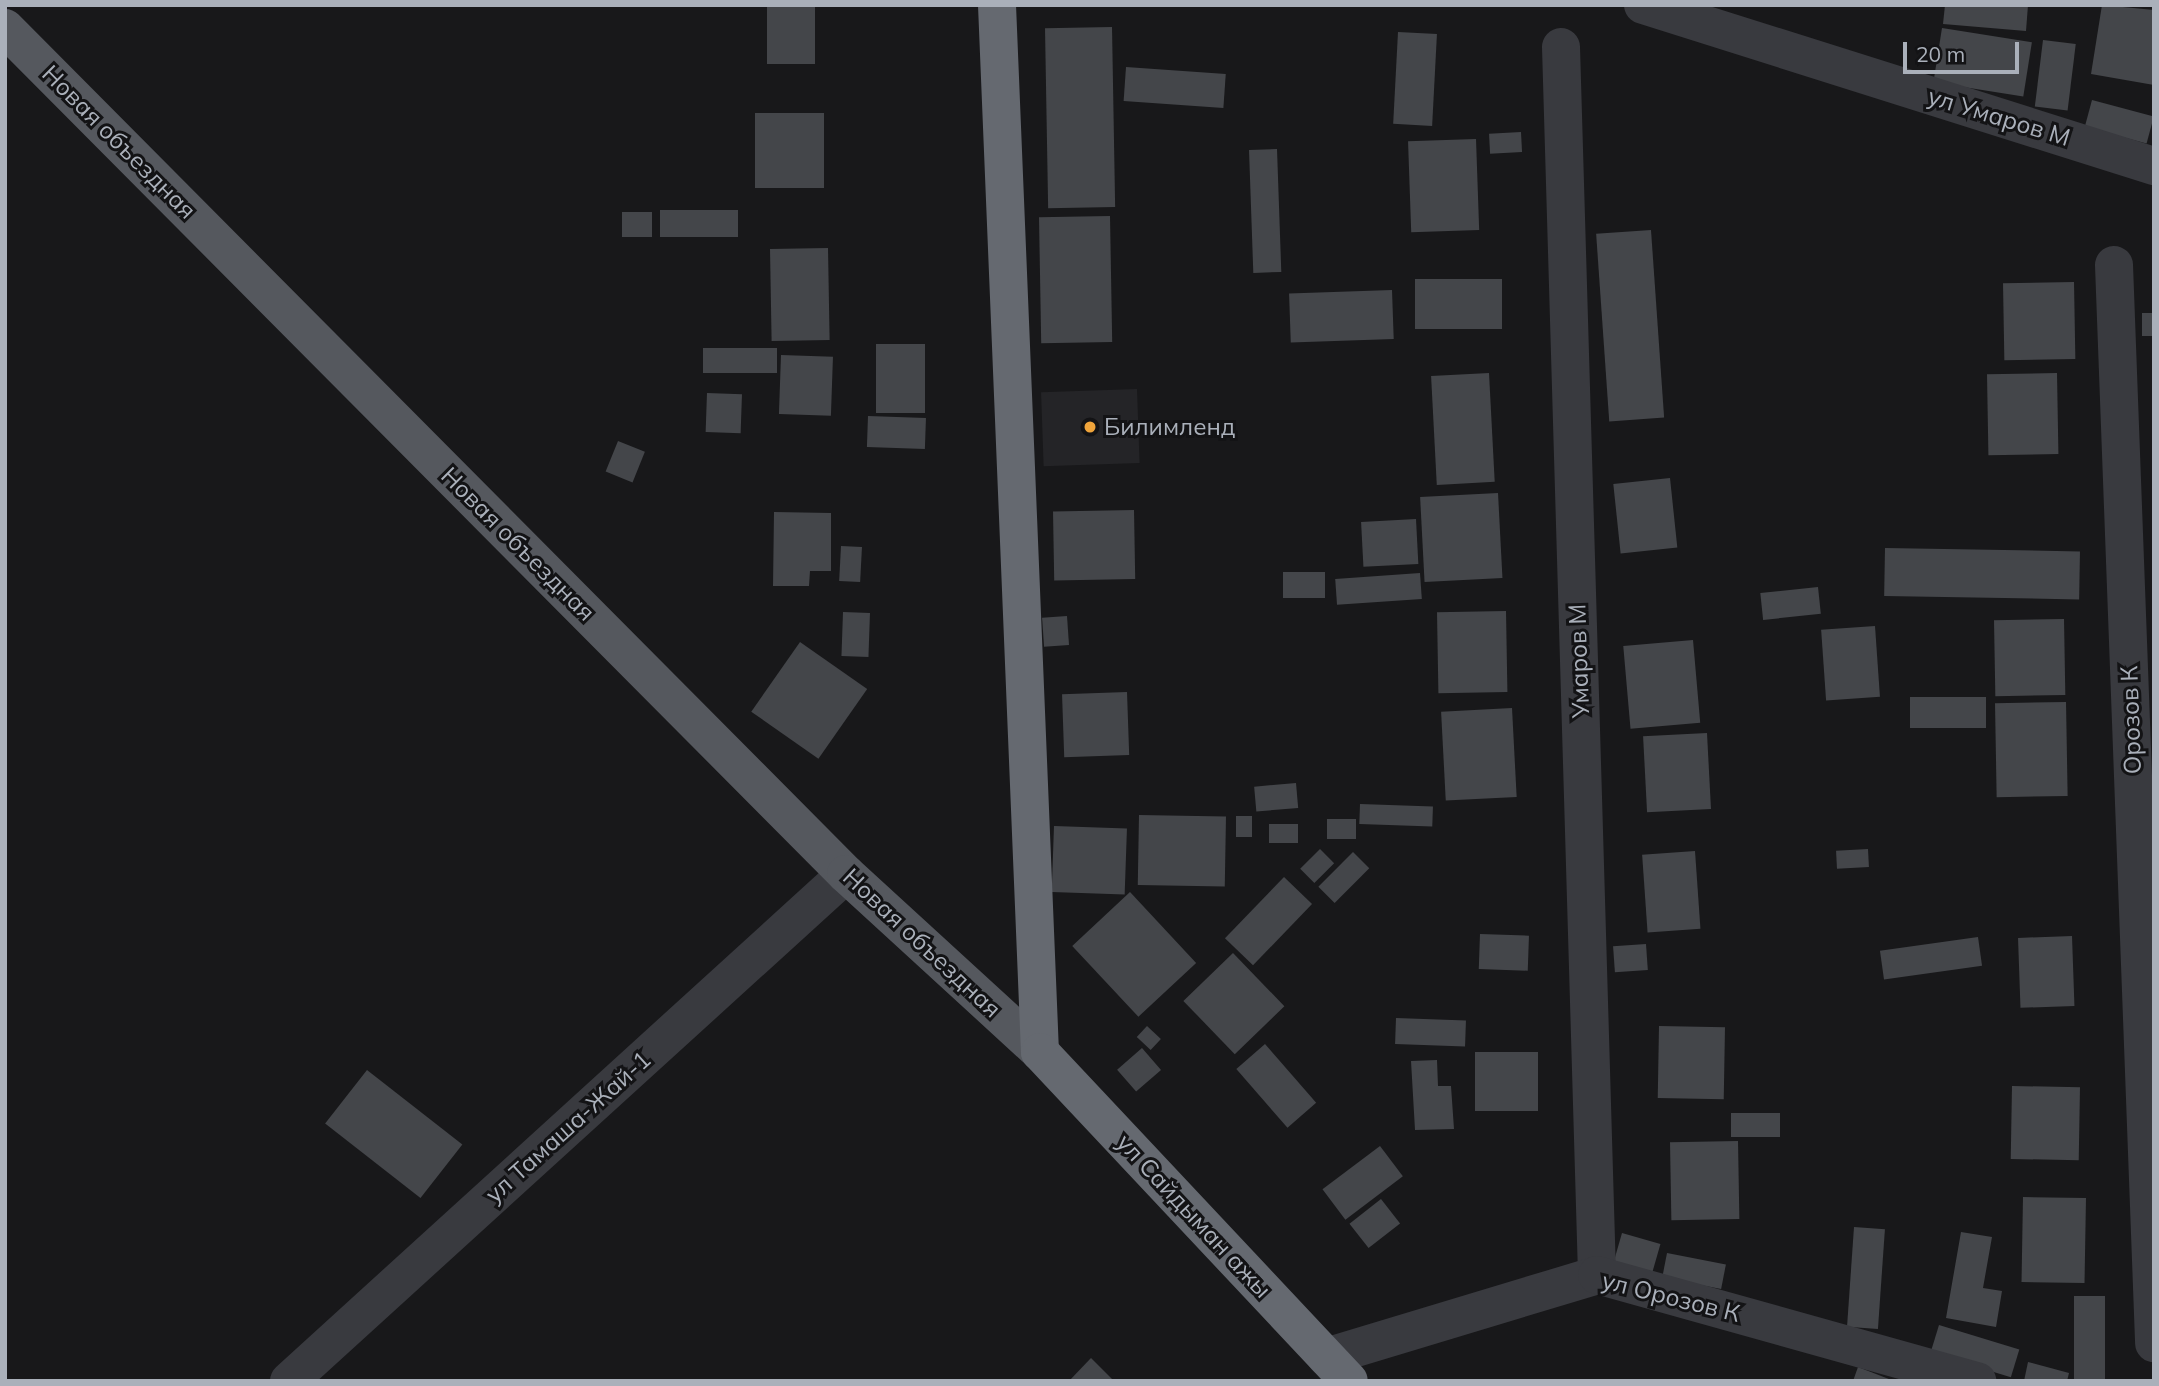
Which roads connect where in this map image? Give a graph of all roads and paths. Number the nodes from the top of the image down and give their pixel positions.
1 (997, 5) edge
2 (1643, 5) edge
3 (5, 28) edge
4 (1561, 47) dead end
5 (2154, 166) edge
6 (2114, 265) dead end
7 (846, 874) junction
8 (1040, 1052) junction
9 (1597, 1275) junction
10 (2154, 1343) edge
11 (1337, 1369) edge
12 (289, 1381) edge
13 (1977, 1381) edge

1 - 8 highway
2 - 5 street, ул Умаров М
3 - 7 main road, Новая объездная
4 - 9 street, Умаров М
6 - 10 street, Орозов К
7 - 8 main road, Новая объездная
7 - 12 street, ул Тамаша-Жай-1
8 - 11 highway, ул Сайдыман ажы
9 - 11 street, ул Орозов К
9 - 13 street, ул Орозов К

